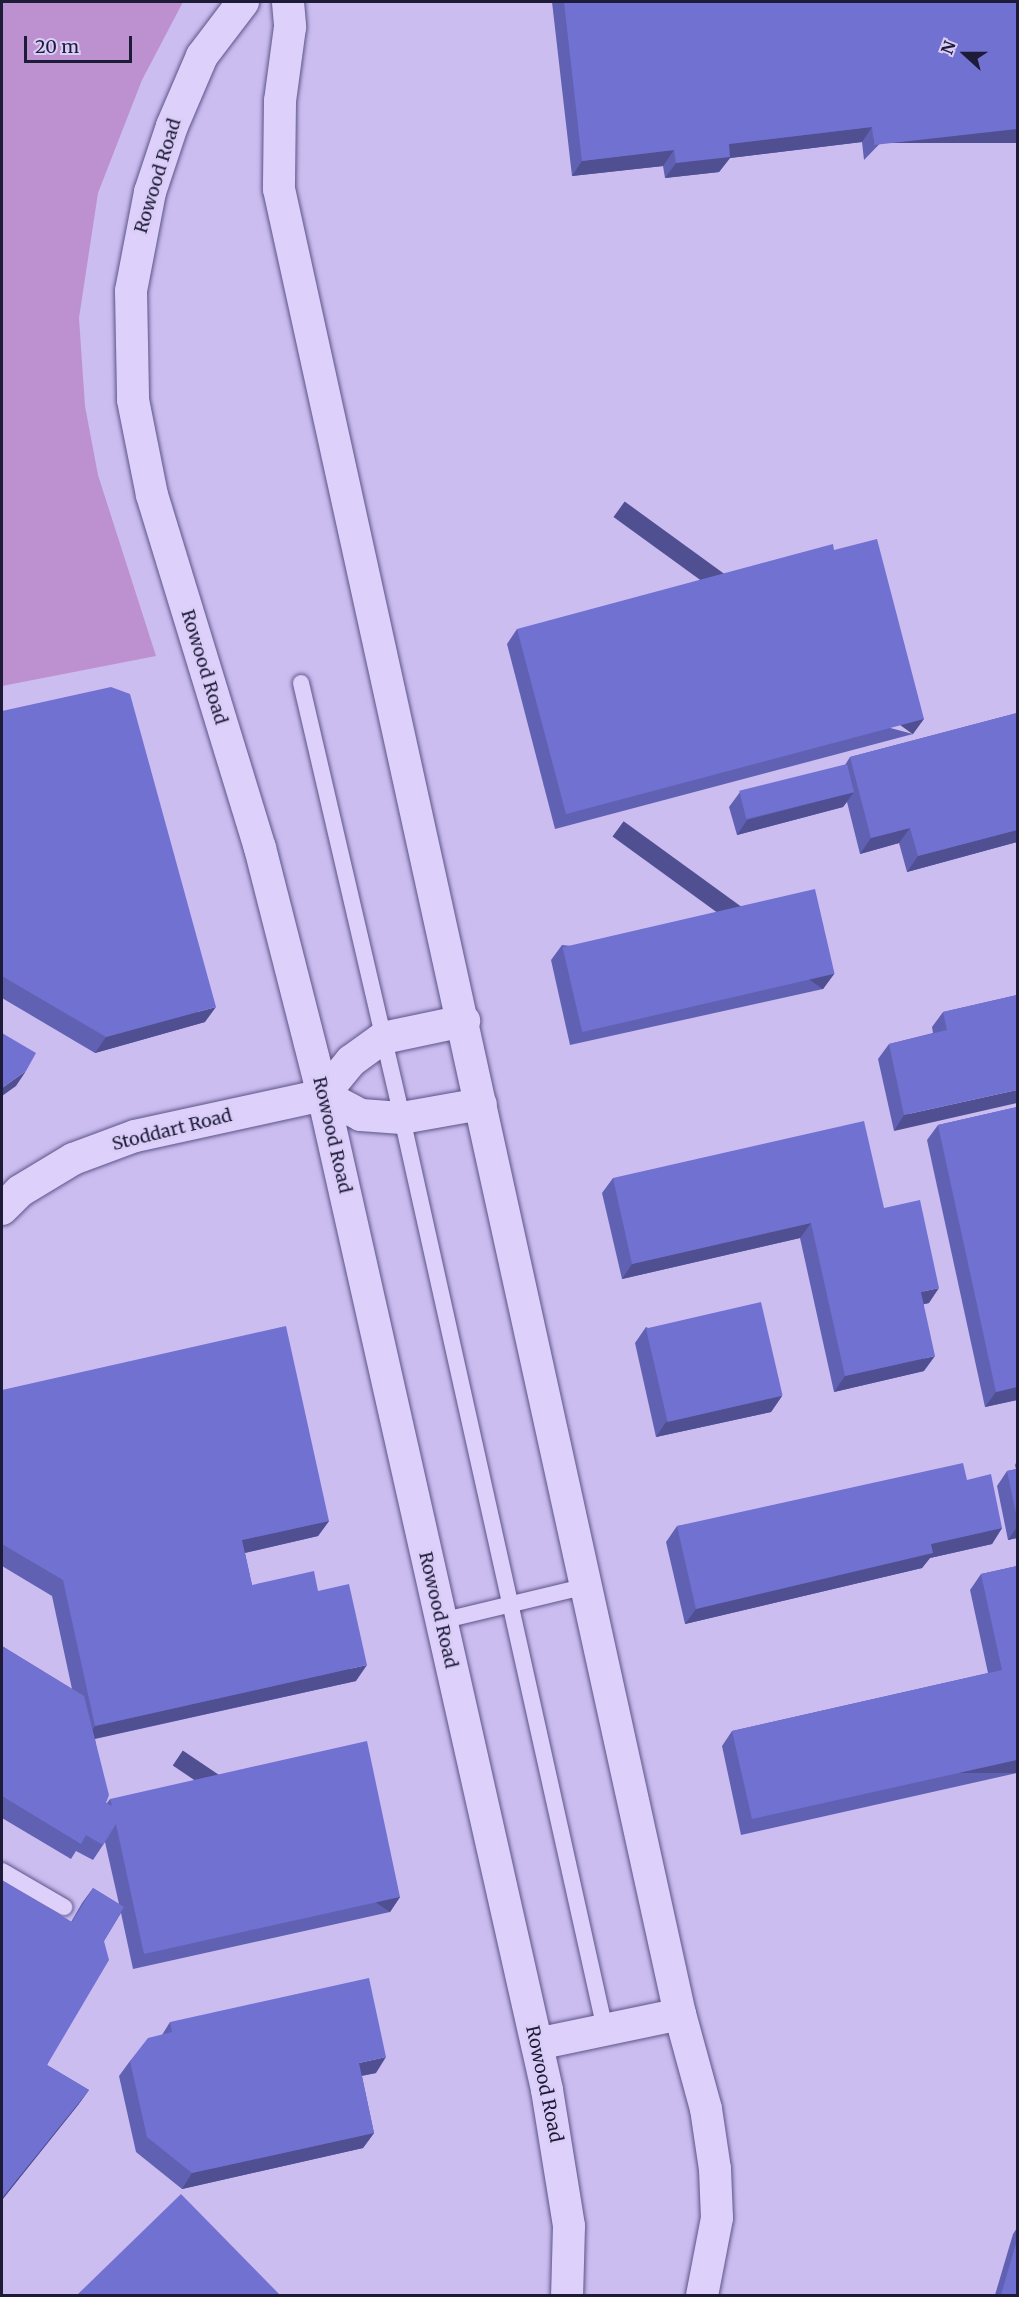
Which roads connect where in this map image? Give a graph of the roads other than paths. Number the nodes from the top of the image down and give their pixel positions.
1 (243, 2) edge
2 (288, 2) edge
3 (301, 682) dead end
4 (464, 1020) junction
5 (383, 1038) junction
6 (323, 1095) junction
7 (481, 1104) junction
8 (402, 1118) junction
9 (2, 1209) edge
10 (587, 1586) junction
11 (510, 1604) junction
12 (441, 1621) junction
13 (2, 1871) edge
14 (64, 1907) dead end
15 (680, 2014) junction
16 (605, 2030) junction
17 (537, 2044) junction
18 (567, 2295) edge
19 (702, 2295) edge

1 - 6 street, Rowood Road
2 - 4 street
3 - 5 lane
4 - 5 street
4 - 7 street
5 - 6 street
5 - 8 lane
6 - 8 street
6 - 9 street, Stoddart Road
6 - 12 street, Rowood Road
7 - 8 street
7 - 10 street
8 - 11 lane
10 - 11 lane
10 - 15 street
11 - 12 lane
11 - 16 lane
12 - 17 street, Rowood Road
13 - 14 lane
15 - 16 street
15 - 19 street
16 - 17 street
17 - 18 street, Rowood Road

